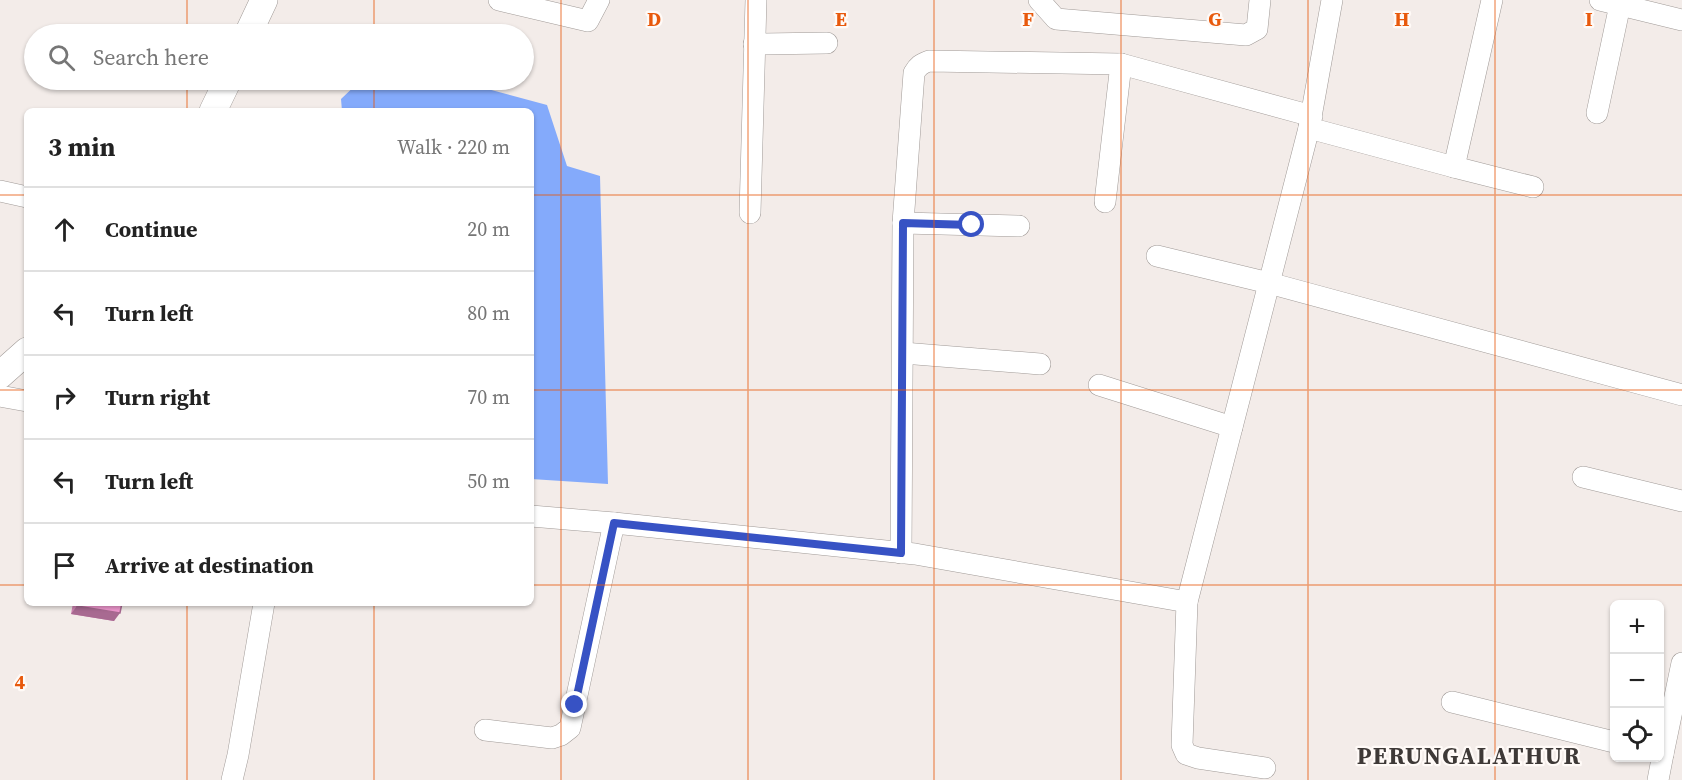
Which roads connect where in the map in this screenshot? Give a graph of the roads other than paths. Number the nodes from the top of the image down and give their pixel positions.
1 (264, 0) edge
2 (500, 0) edge
3 (599, 0) edge
4 (756, 0) edge
5 (1039, 0) edge
6 (1260, 0) edge
7 (1332, 0) edge
8 (1492, 0) edge
9 (1614, 2) edge
10 (1682, 20) edge
11 (253, 24) edge
12 (828, 43) dead end
13 (754, 44) junction
14 (1121, 64) junction
15 (223, 90) edge
16 (214, 108) edge
17 (1597, 113) dead end
18 (1310, 122) junction
19 (1454, 167) junction
20 (1533, 188) dead end
21 (0, 191) edge
22 (24, 196) edge
23 (1105, 202) dead end
24 (750, 213) dead end
25 (903, 223) junction
26 (1018, 226) dead end
27 (1157, 256) dead end
28 (1269, 283) junction
29 (903, 353) junction
30 (1040, 364) dead end
31 (1099, 385) dead end
32 (1682, 395) edge
33 (0, 396) edge
34 (24, 400) edge
35 (1232, 427) junction
36 (1582, 477) dead end
37 (1682, 501) edge
38 (534, 516) edge
39 (614, 523) junction
40 (901, 553) junction
41 (1187, 602) junction
42 (263, 606) edge
43 (1682, 663) edge
44 (1452, 702) dead end
45 (1676, 720) edge
46 (485, 730) dead end
47 (1610, 741) edge
48 (1664, 747) edge
49 (1660, 762) edge
50 (1265, 768) dead end
51 (232, 780) edge
52 (1658, 780) edge

1 - 11 street
2 - 3 street
4 - 13 street
5 - 6 street
7 - 18 street
8 - 19 street
9 - 10 street
9 - 17 street
12 - 13 street
13 - 24 street
14 - 18 street
14 - 23 street
14 - 25 street
15 - 16 street
18 - 19 street
18 - 28 street
19 - 20 street
21 - 22 street
25 - 26 street
25 - 29 street
27 - 28 street
28 - 32 street
28 - 35 street
29 - 30 street
29 - 40 street
31 - 35 street
33 - 34 street
35 - 41 street
36 - 37 street
38 - 39 street
39 - 40 street
39 - 46 street
40 - 41 street
41 - 50 street
42 - 51 street
43 - 45 street
44 - 47 street
45 - 48 street
49 - 52 street

